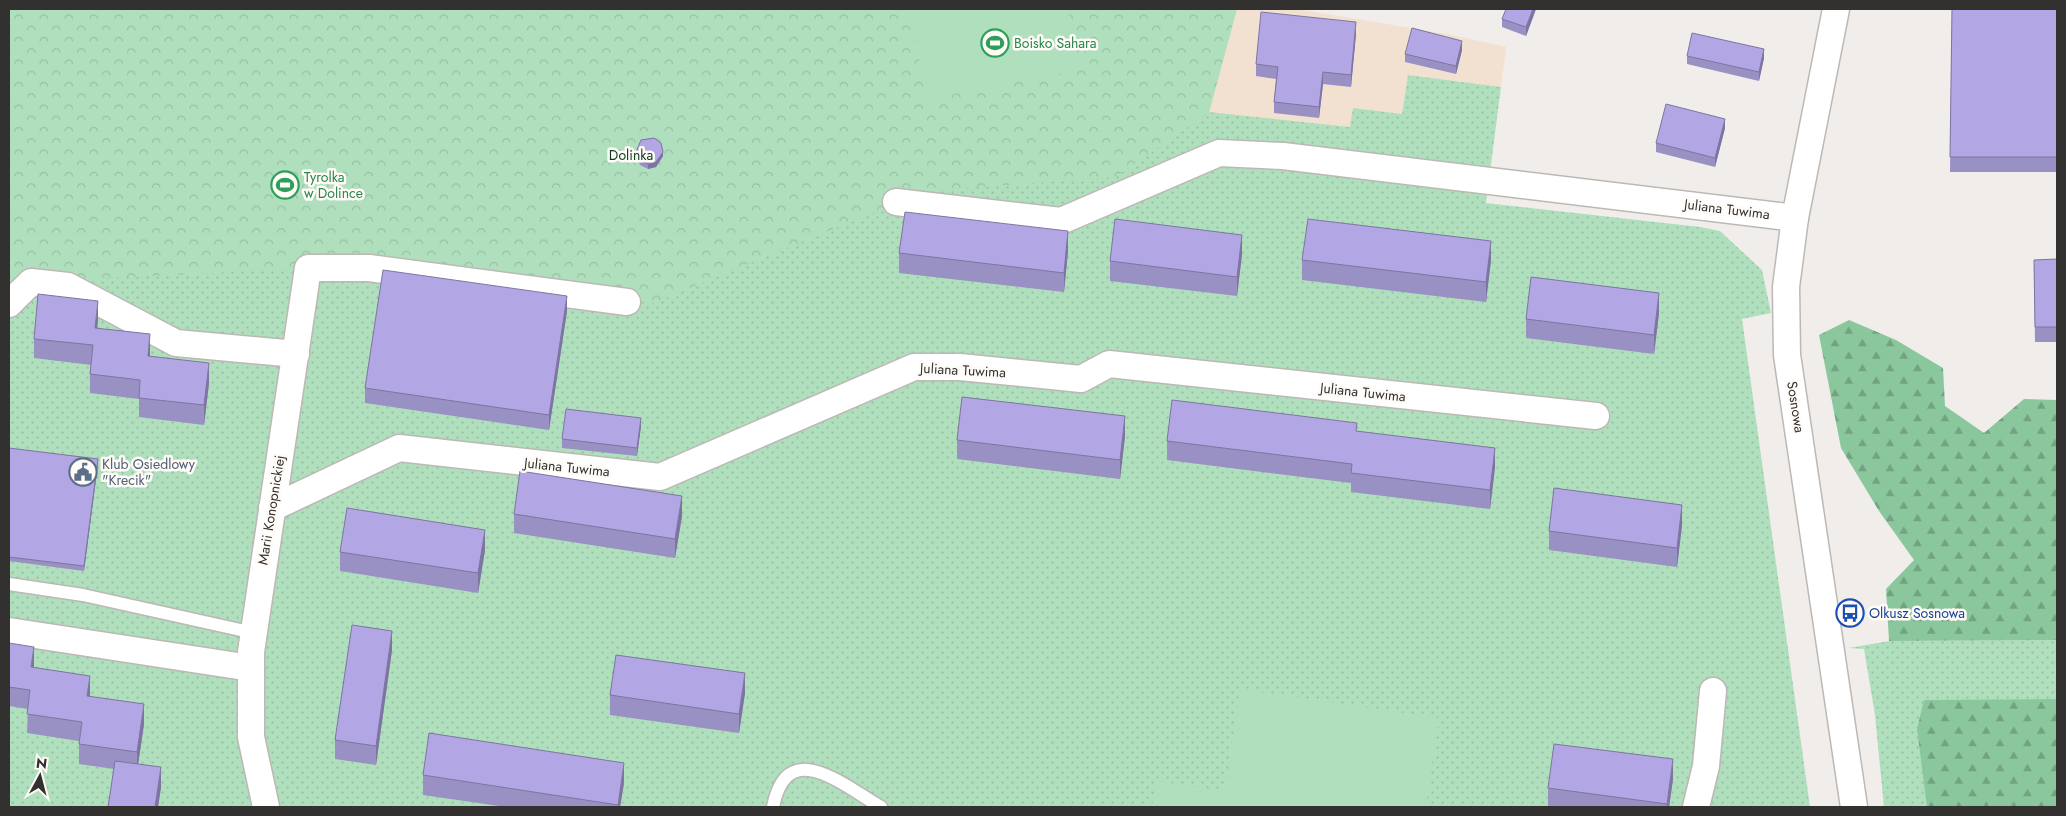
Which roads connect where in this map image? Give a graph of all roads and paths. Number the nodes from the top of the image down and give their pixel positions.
1 (1836, 9) edge
2 (896, 202) dead end
3 (1795, 218) junction
4 (627, 302) dead end
5 (9, 304) edge
6 (296, 354) junction
7 (1596, 416) dead end
8 (272, 508) junction
9 (9, 584) edge
10 (9, 631) edge
11 (254, 633) junction
12 (251, 668) junction
13 (1713, 692) dead end
14 (266, 807) edge
15 (773, 807) edge
16 (881, 807) edge
17 (1696, 807) edge
18 (1854, 807) edge

1 - 3 street, Sosnowa
2 - 3 street, Juliana Tuwima
3 - 18 street, Sosnowa
4 - 6 street, Marii Konopnickiej
5 - 6 street
6 - 8 street, Marii Konopnickiej
7 - 8 street, Juliana Tuwima
8 - 11 street, Marii Konopnickiej
9 - 11 lane
10 - 12 street
11 - 12 street, Marii Konopnickiej
12 - 14 street, Marii Konopnickiej
13 - 17 street
15 - 16 lane

